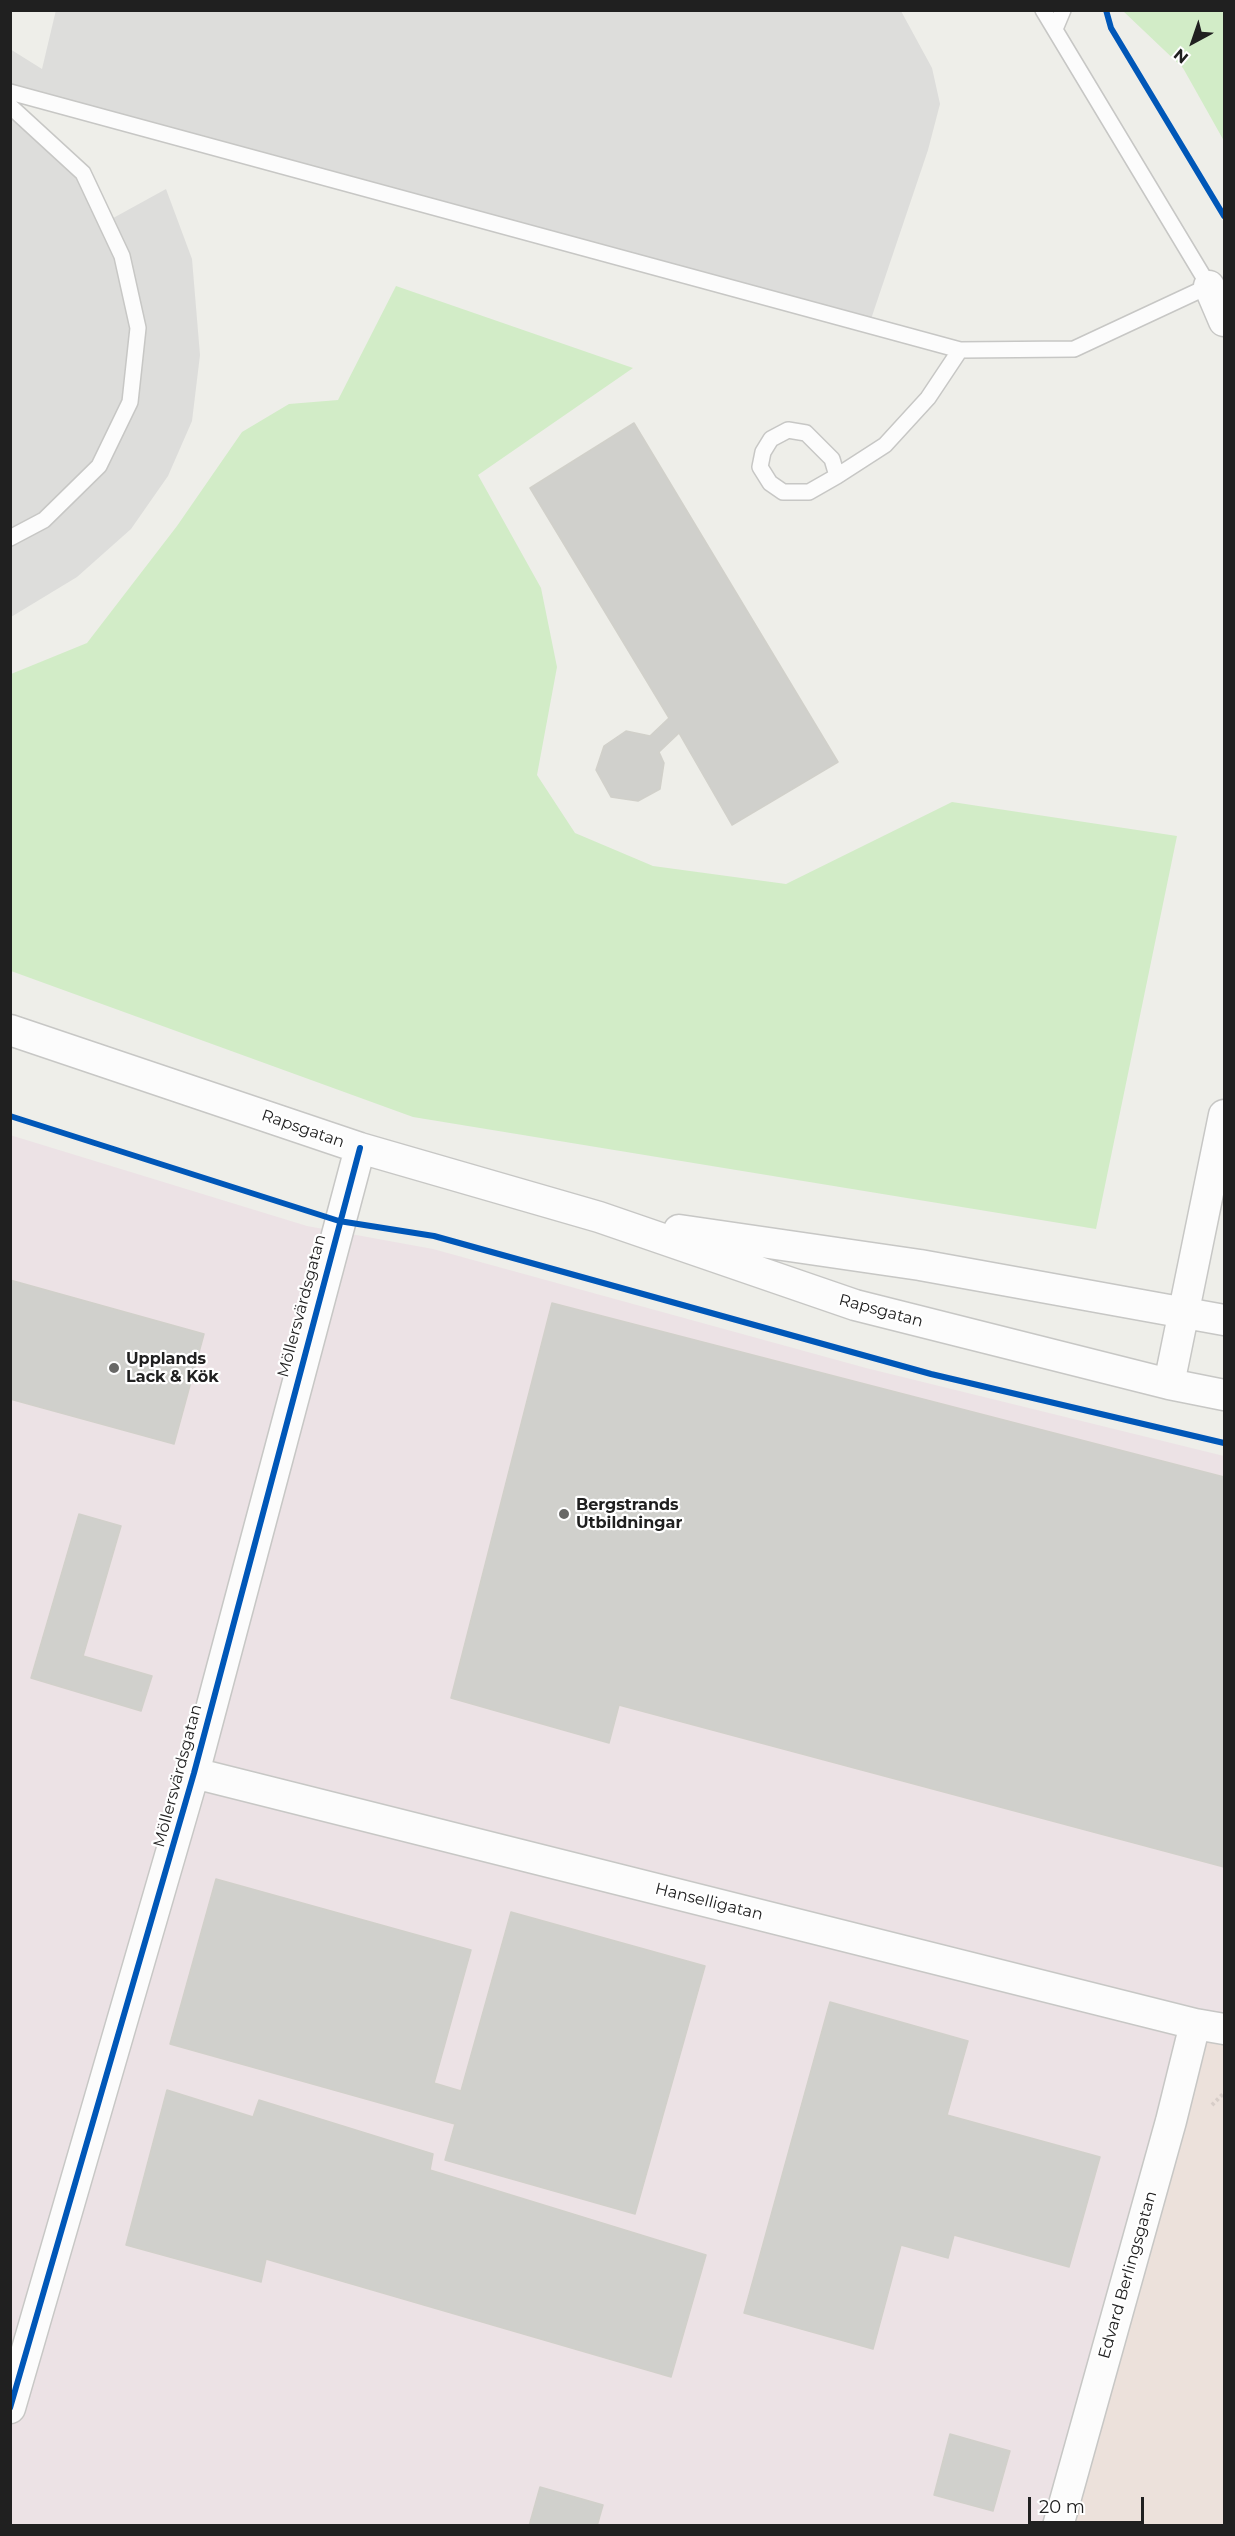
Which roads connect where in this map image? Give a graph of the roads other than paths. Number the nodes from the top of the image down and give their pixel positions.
1 (1043, 10) edge
2 (1063, 10) edge
3 (1055, 29) junction
4 (10, 92) edge
5 (10, 106) edge
6 (1209, 286) junction
7 (1224, 321) edge
8 (960, 350) junction
9 (837, 476) junction
10 (10, 538) edge
11 (10, 1030) edge
12 (1224, 1115) edge
13 (360, 1148) junction
14 (599, 1217) junction
15 (1184, 1312) junction
16 (1224, 1320) edge
17 (1169, 1384) junction
18 (1224, 1395) edge
19 (194, 1773) junction
20 (1195, 2024) junction
21 (1224, 2029) edge
22 (10, 2408) edge
23 (1058, 2526) edge

1 - 3 lane
2 - 3 lane
3 - 6 lane
4 - 8 lane
5 - 10 lane
6 - 7 street
6 - 8 lane
8 - 9 lane
9 - 9 lane
11 - 13 street, Rapsgatan
12 - 15 street
13 - 14 street, Rapsgatan
13 - 19 street, Möllersvärdsgatan
14 - 15 street, Rapsgatan
14 - 17 street, Rapsgatan
15 - 16 street, Rapsgatan
15 - 17 street
17 - 18 street, Rapsgatan
19 - 20 street, Hanselligatan
19 - 22 street, Möllersvärdsgatan
20 - 21 street, Hanselligatan
20 - 23 street, Edvard Berlingsgatan

